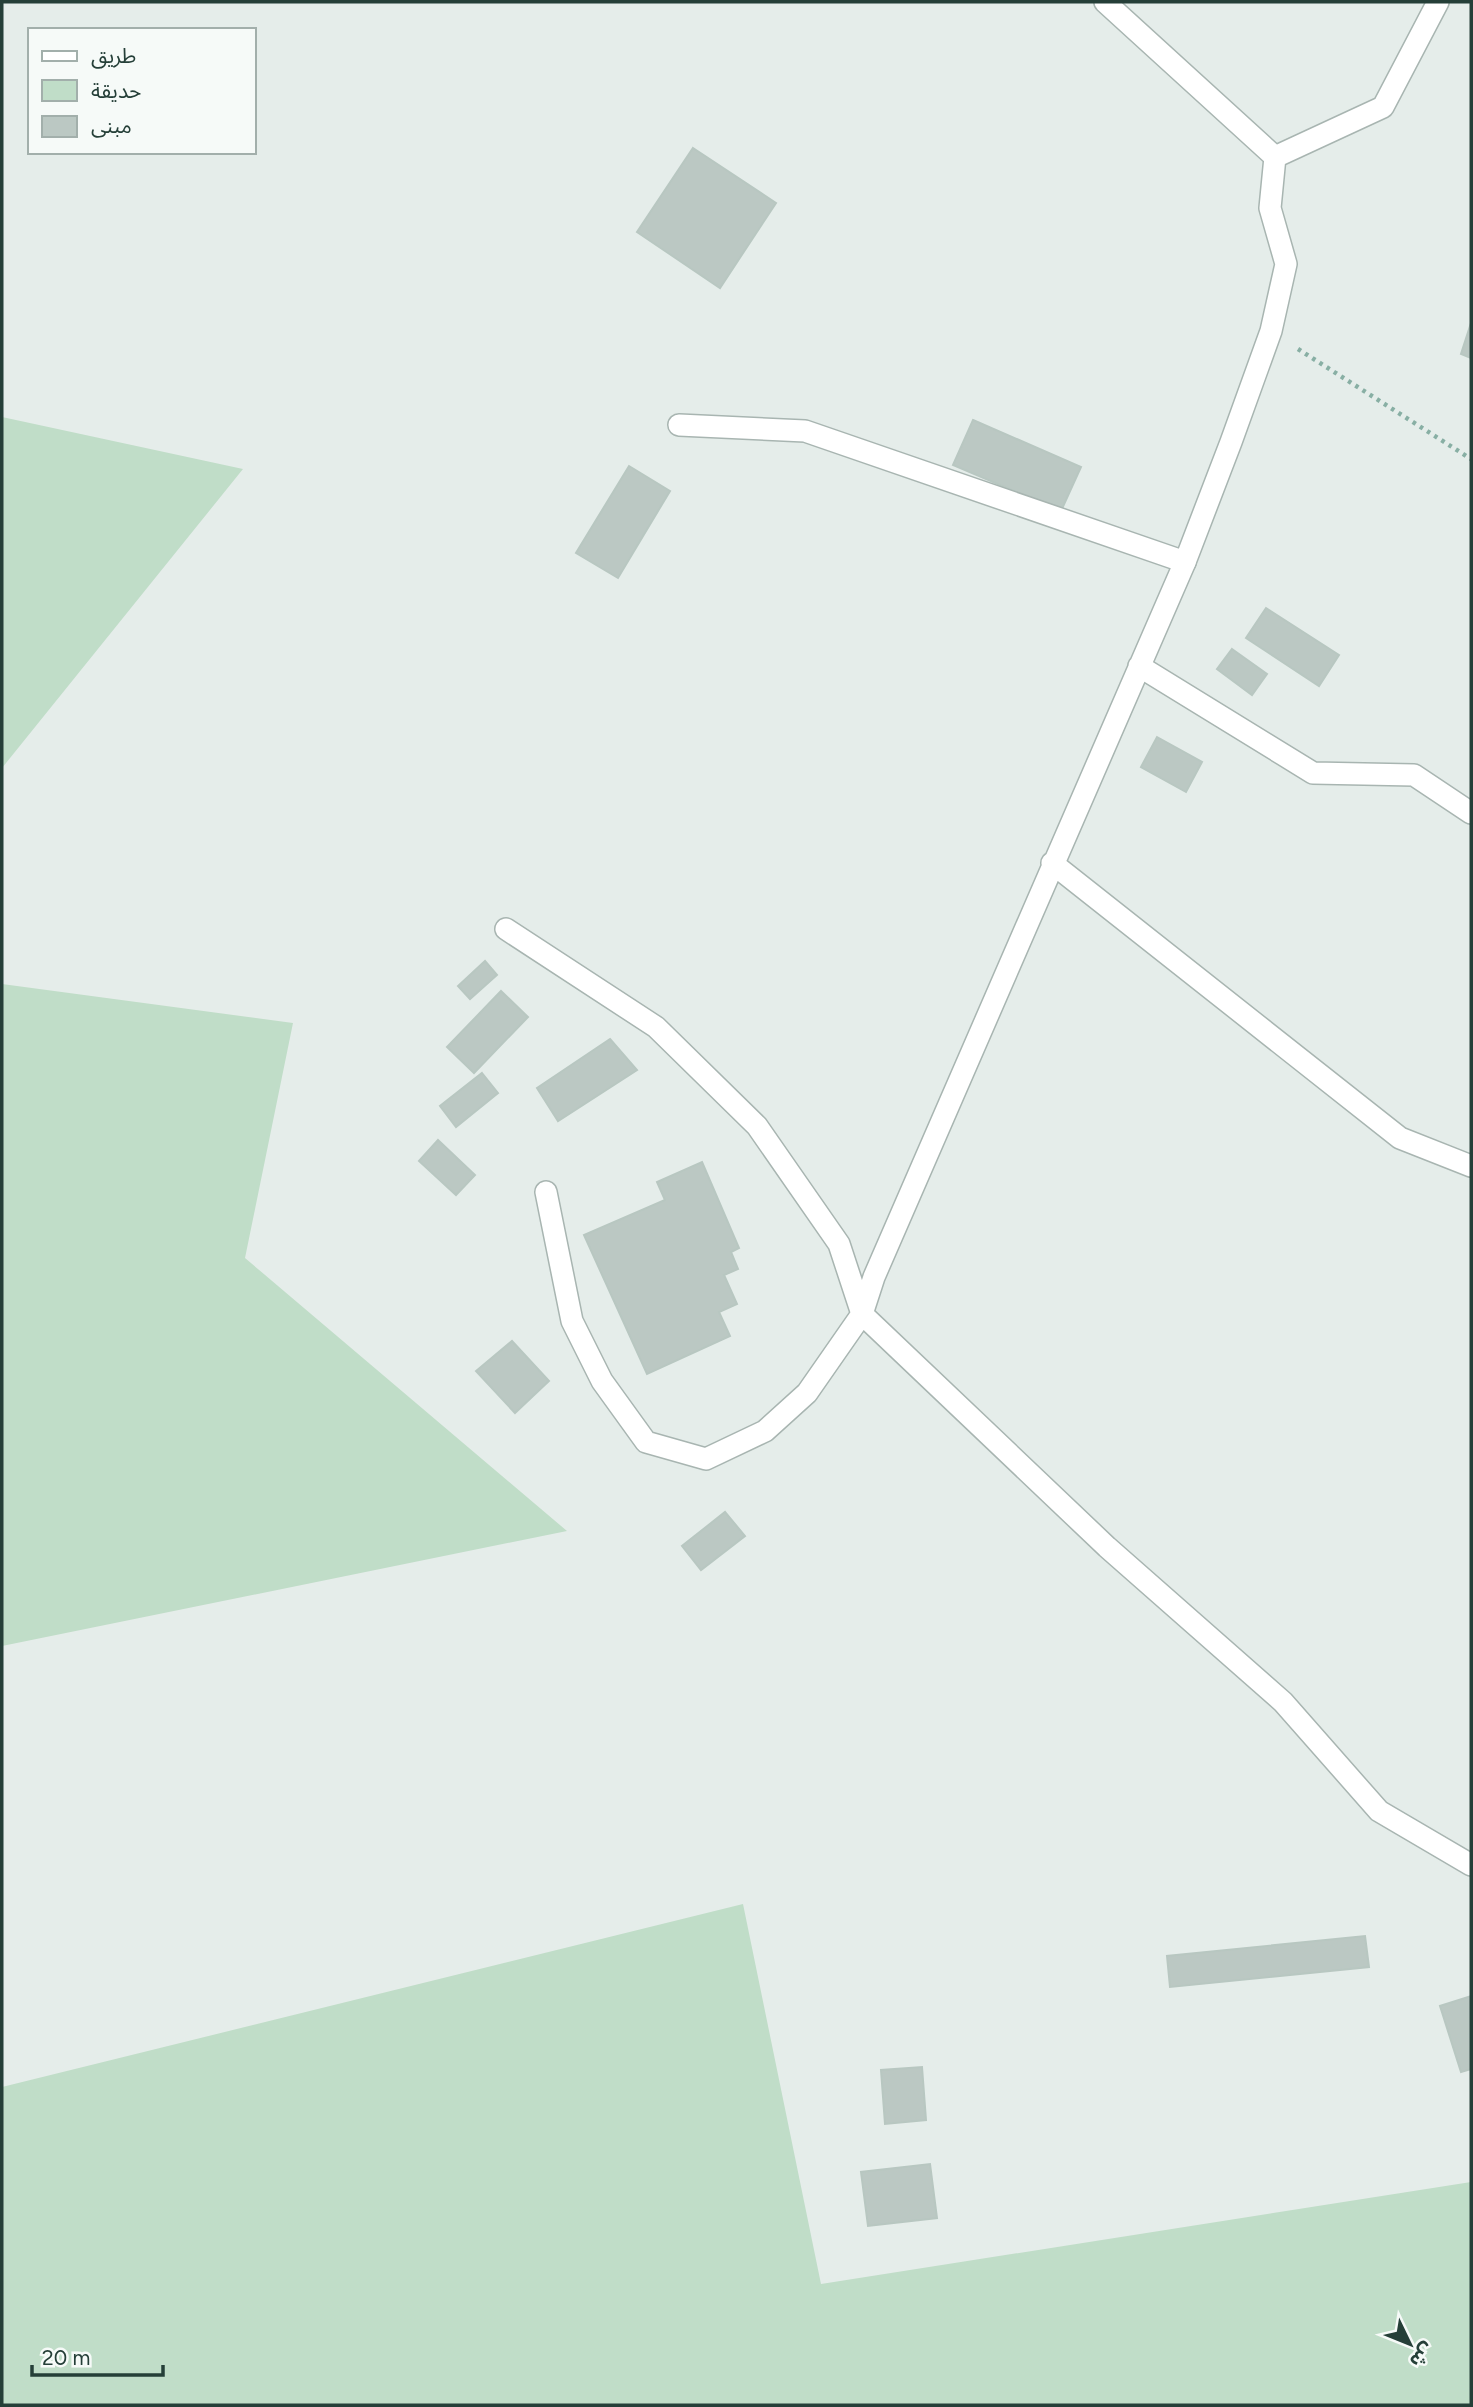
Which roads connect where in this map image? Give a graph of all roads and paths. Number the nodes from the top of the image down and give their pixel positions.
1 (1105, 2) edge
2 (1438, 2) edge
3 (1275, 156) junction
4 (1270, 331) junction
5 (679, 425) dead end
6 (1471, 459) edge
7 (1185, 562) junction
8 (1139, 666) junction
9 (1471, 814) edge
10 (1052, 863) junction
11 (506, 929) dead end
12 (1471, 1166) edge
13 (546, 1192) dead end
14 (862, 1314) junction
15 (1471, 1865) edge

1 - 3 street
2 - 3 street
3 - 4 street
4 - 6 path
4 - 7 street
5 - 7 street
7 - 8 street
8 - 9 street
8 - 10 street
10 - 12 street
10 - 14 street
11 - 14 street
13 - 14 street
14 - 15 street

